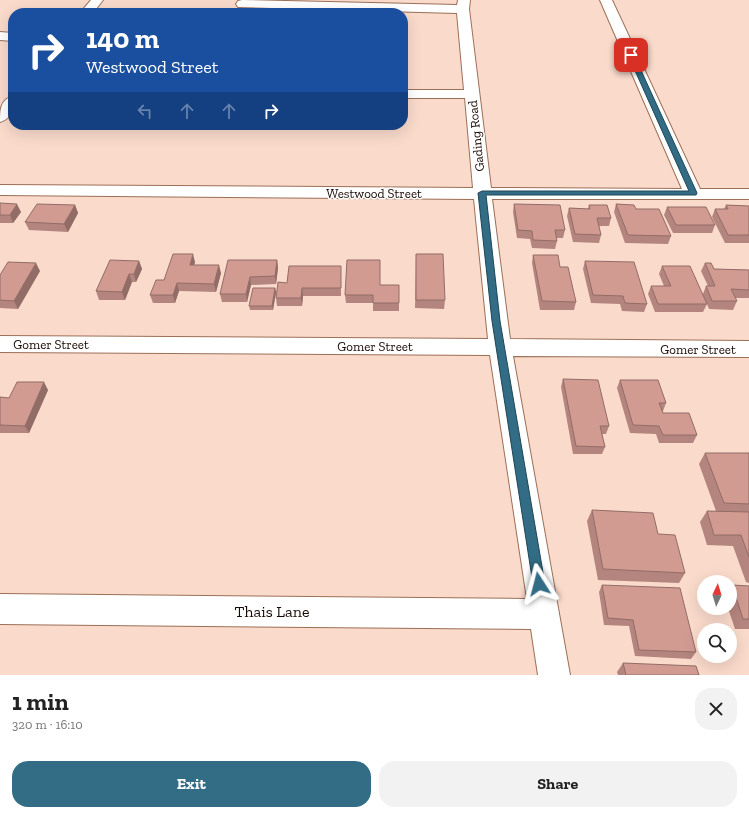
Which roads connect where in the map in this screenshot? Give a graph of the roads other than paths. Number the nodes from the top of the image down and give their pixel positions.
1 (97, 0) edge
2 (606, 0) edge
3 (463, 4) edge
4 (241, 6) edge
5 (90, 8) edge
6 (408, 94) edge
7 (472, 94) junction
8 (8, 107) edge
9 (0, 116) edge
10 (0, 190) edge
11 (482, 193) junction
12 (693, 193) junction
13 (749, 194) edge
14 (0, 344) edge
15 (500, 347) junction
16 (749, 349) edge
17 (0, 609) edge
18 (544, 614) junction
19 (554, 675) edge

1 - 5 street
2 - 12 street
3 - 4 street
3 - 7 street, Gading Road
6 - 7 street
7 - 11 street, Gading Road
8 - 9 street
10 - 11 street, Westwood Street
11 - 12 street, Westwood Street
11 - 15 street, Gading Road
12 - 13 street, Westwood Street
14 - 15 street, Gomer Street
15 - 16 street, Gomer Street
15 - 18 street, Gading Road
17 - 18 street, Thais Lane
18 - 19 street, Gading Road

